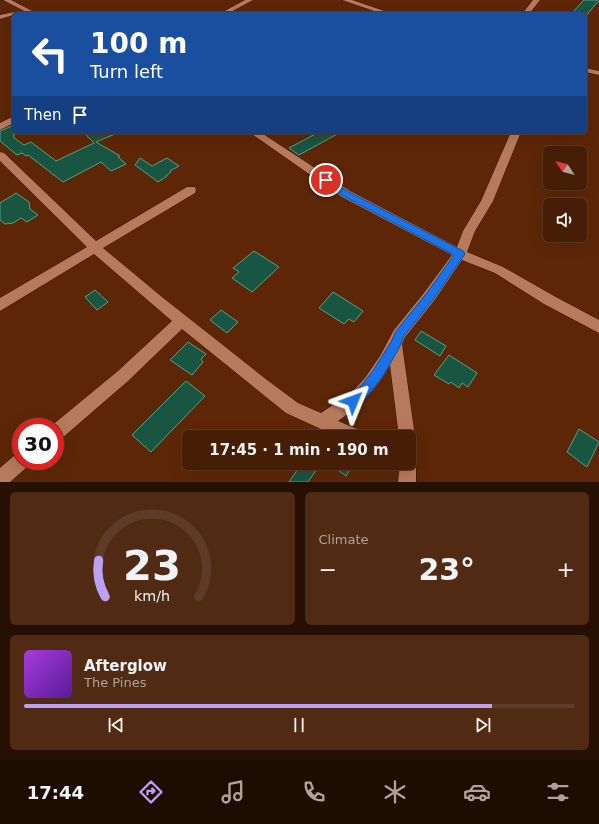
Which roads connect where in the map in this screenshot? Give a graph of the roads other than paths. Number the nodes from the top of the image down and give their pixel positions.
1 (6, 0) edge
2 (250, 0) edge
3 (345, 0) edge
4 (537, 0) edge
5 (30, 12) edge
6 (226, 12) edge
7 (384, 12) edge
8 (527, 12) edge
9 (12, 15) edge
10 (0, 17) edge
11 (599, 64) edge
12 (587, 65) edge
13 (587, 70) edge
14 (599, 73) edge
15 (12, 120) edge
16 (0, 127) edge
17 (257, 134) edge
18 (515, 134) edge
19 (0, 155) edge
20 (191, 190) dead end
21 (96, 249) junction
22 (460, 254) junction
23 (0, 305) edge
24 (181, 320) junction
25 (599, 327) edge
26 (395, 344) junction
27 (322, 422) junction
28 (64, 425) edge
29 (340, 430) edge
30 (406, 430) edge
31 (12, 469) edge
32 (0, 479) edge

1 - 5 street
2 - 6 street
3 - 7 street
4 - 8 street
9 - 10 street
11 - 12 street
13 - 14 street
15 - 16 street
17 - 22 street
18 - 22 street
19 - 21 street
20 - 21 street
21 - 23 street
21 - 24 street
22 - 25 street
22 - 26 street
24 - 27 street
24 - 28 street
26 - 27 street
26 - 30 street
27 - 29 street
31 - 32 street

